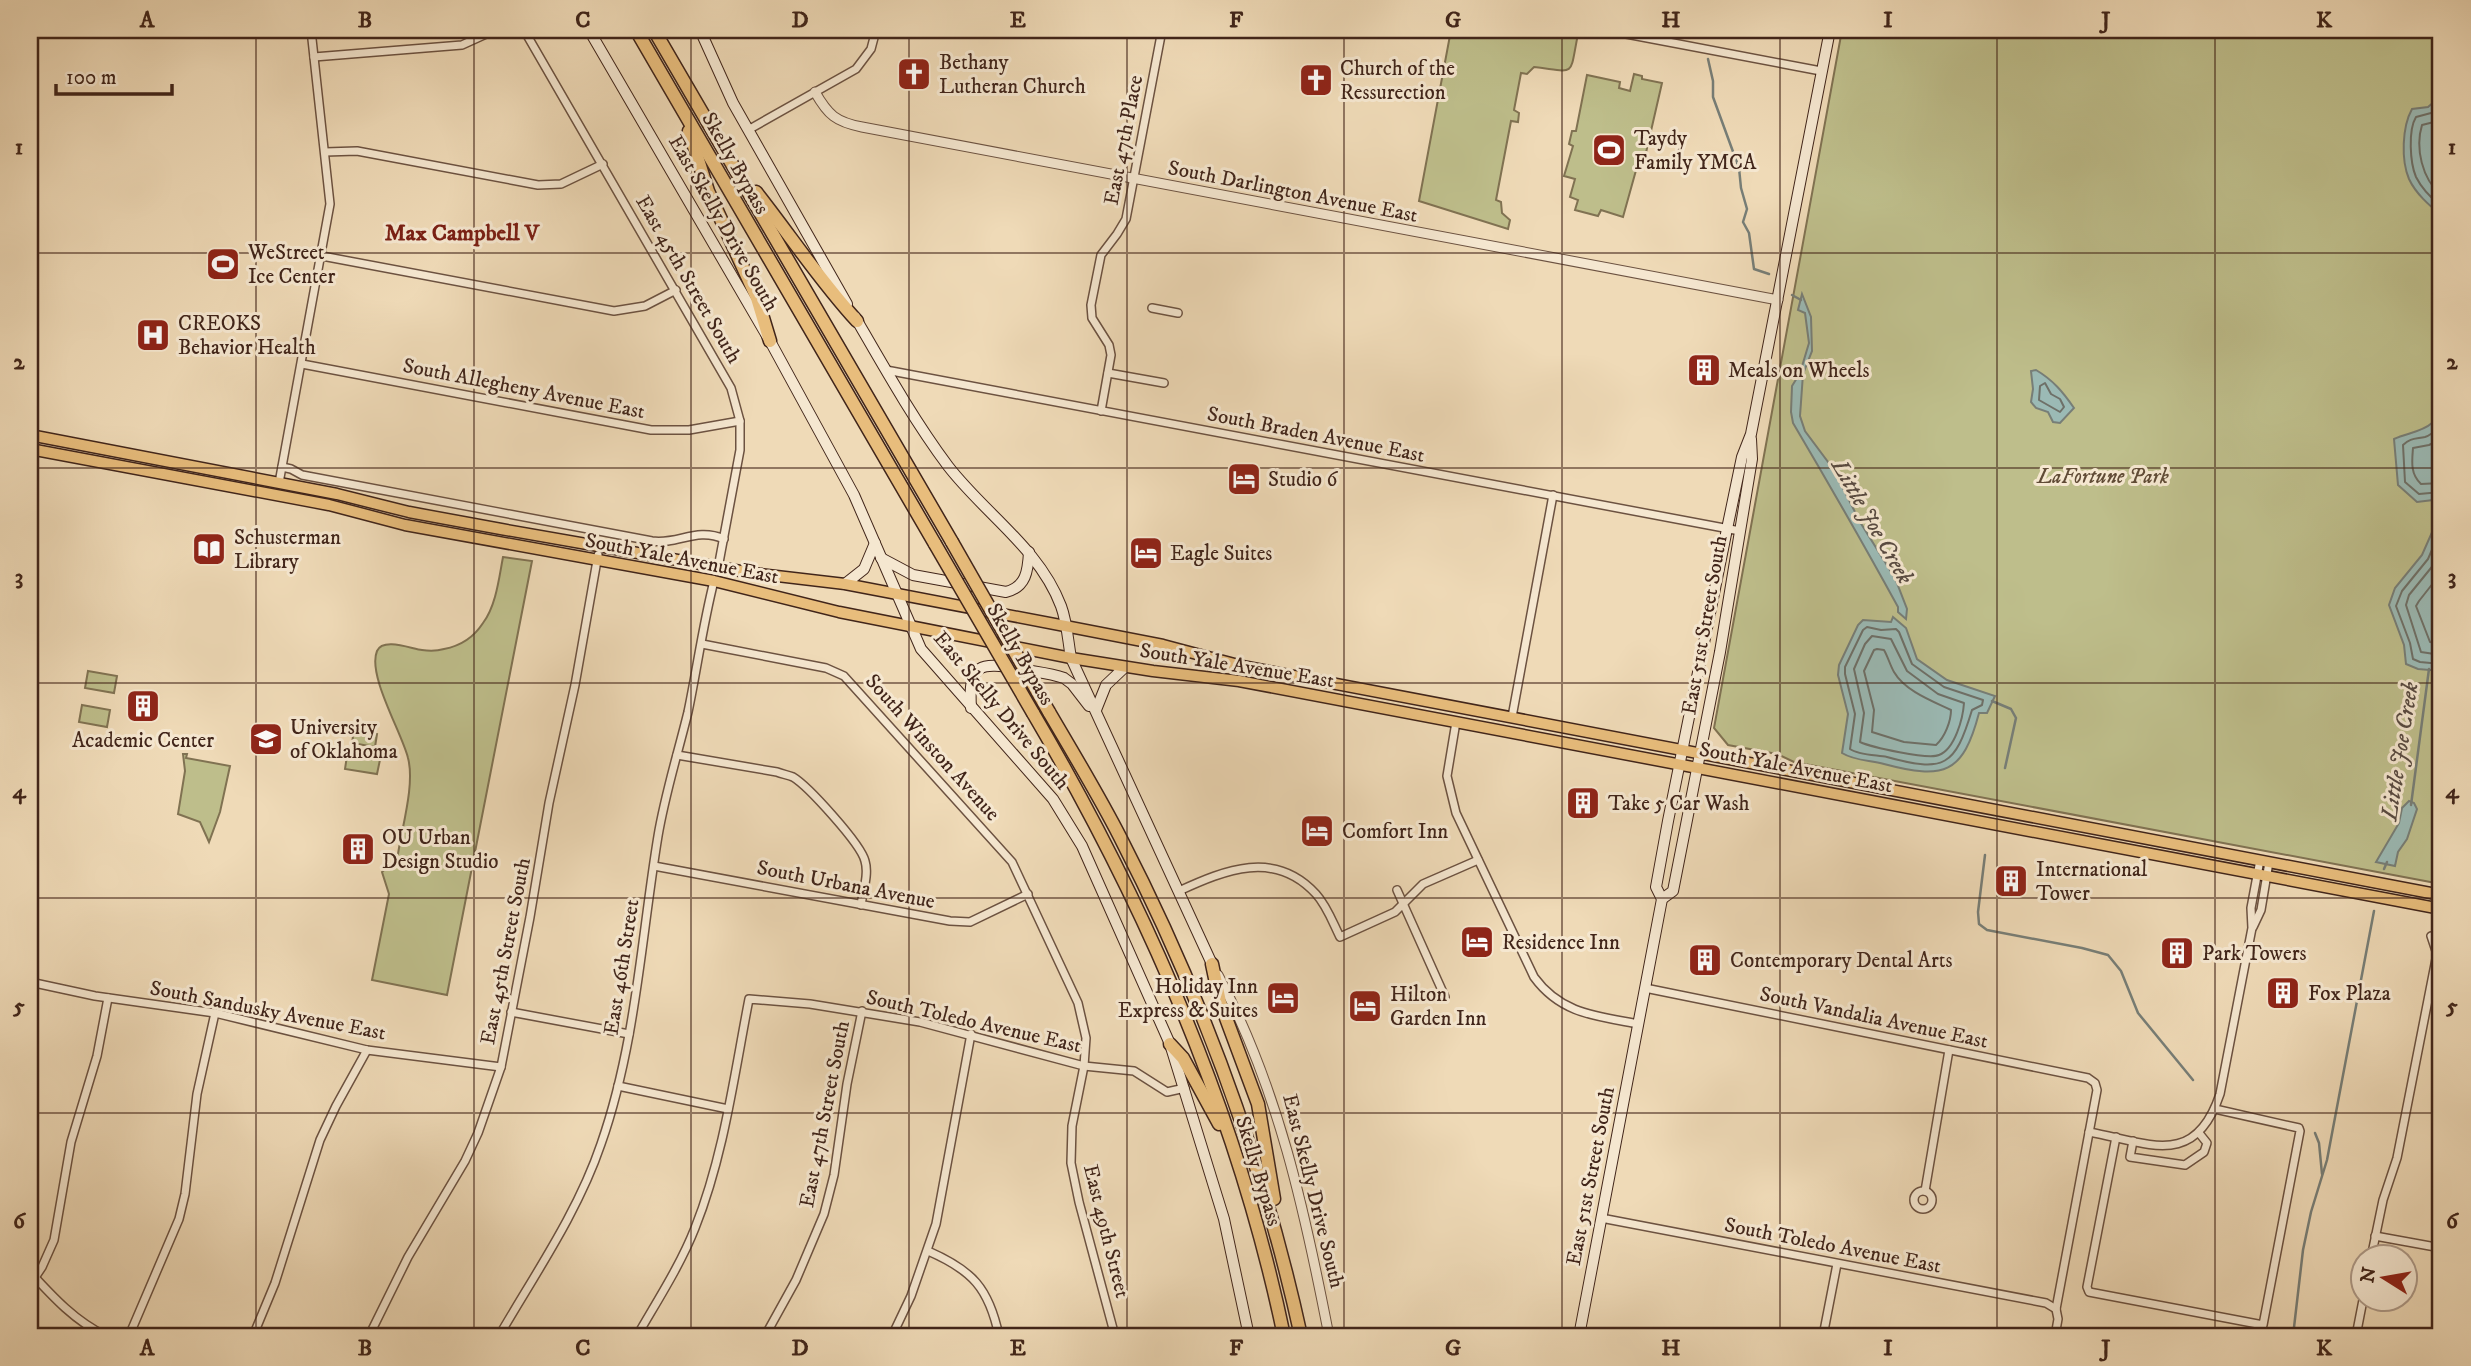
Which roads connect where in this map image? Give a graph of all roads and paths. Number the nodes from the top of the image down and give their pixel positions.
1 (311, 30) edge
2 (495, 30) edge
3 (524, 30) edge
4 (589, 30) edge
5 (636, 30) edge
6 (654, 30) edge
7 (700, 30) edge
8 (876, 30) edge
9 (1162, 30) edge
10 (1605, 30) edge
11 (1830, 30) edge
12 (314, 57) junction
13 (1821, 71) junction
14 (815, 92) junction
15 (681, 108) junction
16 (748, 130) junction
17 (325, 152) junction
18 (727, 155) junction
19 (603, 164) junction
20 (1134, 178) junction
21 (322, 256) junction
22 (677, 290) junction
23 (1777, 300) junction
24 (1152, 308) dead end
25 (1178, 313) dead end
26 (857, 321) junction
27 (770, 341) junction
28 (302, 364) junction
29 (886, 370) junction
30 (1108, 373) junction
31 (1164, 383) dead end
32 (1101, 411) junction
33 (740, 421) junction
34 (1751, 434) junction
35 (30, 435) edge
36 (51, 440) junction
37 (30, 449) edge
38 (282, 467) junction
39 (279, 483) junction
40 (275, 495) junction
41 (1553, 495) junction
42 (1727, 528) junction
43 (501, 529) junction
44 (1740, 531) junction
45 (724, 539) junction
46 (499, 543) junction
47 (875, 543) junction
48 (600, 547) junction
49 (1029, 552) junction
50 (881, 558) junction
51 (597, 560) junction
52 (718, 568) junction
53 (714, 581) junction
54 (845, 584) junction
55 (896, 594) junction
56 (909, 626) junction
57 (1065, 626) junction
58 (702, 644) junction
59 (1071, 658) junction
60 (1217, 661) junction
61 (1242, 666) junction
62 (1125, 667) junction
63 (1214, 677) junction
64 (1239, 681) junction
65 (1360, 689) junction
66 (1358, 703) junction
67 (971, 709) junction
68 (1098, 714) junction
69 (1512, 718) junction
70 (1456, 722) junction
71 (1509, 732) junction
72 (1682, 750) junction
73 (1700, 753) junction
74 (677, 755) junction
75 (1679, 764) junction
76 (1697, 768) junction
77 (1478, 860) junction
78 (2265, 861) junction
79 (654, 866) junction
80 (2262, 875) junction
81 (1397, 890) dead end
82 (1179, 891) junction
83 (1028, 894) junction
84 (2441, 895) edge
85 (1662, 899) junction
86 (1403, 904) junction
87 (861, 905) junction
88 (2441, 909) edge
89 (2431, 936) dead end
90 (1212, 964) junction
91 (30, 982) edge
92 (1645, 988) junction
93 (1445, 997) dead end
94 (108, 998) junction
95 (511, 1012) junction
96 (862, 1012) junction
97 (215, 1013) junction
98 (1639, 1024) junction
99 (629, 1034) junction
100 (971, 1034) junction
101 (1170, 1044) junction
102 (367, 1050) junction
103 (1949, 1050) junction
104 (1084, 1066) junction
105 (501, 1067) junction
106 (618, 1086) junction
107 (1185, 1088) junction
108 (728, 1109) junction
109 (2215, 1110) junction
110 (2089, 1132) junction
111 (2199, 1133) junction
112 (2116, 1137) junction
113 (2133, 1141) junction
114 (1233, 1148) junction
115 (1924, 1191) dead end
116 (1601, 1218) junction
117 (2375, 1236) junction
118 (2374, 1244) edge
119 (2441, 1248) edge
120 (928, 1251) junction
121 (1284, 1258) junction
122 (1837, 1264) junction
123 (32, 1275) edge
124 (30, 1285) edge
125 (2056, 1309) junction
126 (2360, 1314) edge
127 (106, 1336) edge
128 (130, 1336) edge
129 (253, 1336) edge
130 (369, 1336) edge
131 (499, 1336) edge
132 (637, 1336) edge
133 (765, 1336) edge
134 (892, 1336) edge
135 (999, 1336) edge
136 (1115, 1336) edge
137 (1249, 1336) edge
138 (1284, 1336) edge
139 (1301, 1336) edge
140 (1329, 1336) edge
141 (1579, 1336) edge
142 (1823, 1336) edge
143 (2055, 1336) edge
144 (2356, 1336) edge

1 - 12 street
2 - 12 street
3 - 19 street, East 45th Street South
4 - 27 main road, East Skelly Drive South
5 - 15 highway, Skelly Bypass
6 - 18 highway, Skelly Bypass
7 - 16 main road, East Skelly Drive South
8 - 14 street
9 - 20 street, East 47th Place
10 - 13 street
11 - 13 main road, East 51st Street South
12 - 17 street
13 - 23 main road, East 51st Street South
14 - 16 street
14 - 20 street, South Darlington Avenue East
15 - 27 highway
15 - 114 highway, Skelly Bypass, bridge
16 - 26 main road, East Skelly Drive South
17 - 19 street
17 - 21 street
18 - 26 highway
18 - 121 highway, Skelly Bypass, bridge
19 - 22 street, East 45th Street South
20 - 23 street, South Darlington Avenue East
20 - 30 street, East 47th Place
21 - 22 street
21 - 28 street
22 - 33 street, East 45th Street South
23 - 34 main road, East 51st Street South
24 - 25 street
26 - 29 main road, East Skelly Drive South
27 - 47 main road, East Skelly Drive South
28 - 33 street, South Allegheny Avenue East
28 - 38 street
29 - 32 street, South Braden Avenue East
29 - 49 main road, East Skelly Drive South
30 - 31 street
30 - 32 street, East 47th Place
32 - 41 street, South Braden Avenue East
33 - 45 street, East 45th Street South
34 - 42 main road, East 51st Street South
34 - 44 main road, East 51st Street South
35 - 36 main road, South Yale Avenue East
36 - 37 main road
36 - 39 main road, South Yale Avenue East
37 - 40 main road, South Yale Avenue East
38 - 39 street
38 - 45 street, South Yale Avenue East
39 - 40 main road
39 - 43 main road, South Yale Avenue East
40 - 46 main road, South Yale Avenue East
41 - 42 street, South Braden Avenue East
41 - 69 street
42 - 44 street, South Braden Avenue East
42 - 72 main road, East 51st Street South
43 - 46 main road
43 - 48 main road, South Yale Avenue East
44 - 73 main road, East 51st Street South
45 - 52 street, East 45th Street South
46 - 51 main road, South Yale Avenue East
47 - 50 main road, East Skelly Drive South
47 - 54 main road
48 - 51 street, East 45th Street South
48 - 52 main road, South Yale Avenue East
49 - 50 main road
49 - 57 main road, East Skelly Drive South
50 - 55 main road, East Skelly Drive South
51 - 53 main road, South Yale Avenue East
51 - 95 street, East 45th Street South
52 - 53 main road
52 - 54 main road, South Yale Avenue East
53 - 56 main road, South Yale Avenue East
53 - 58 street, East 46th Street
54 - 55 main road, South Yale Avenue East
55 - 56 main road, East Skelly Drive South
55 - 57 main road, South Yale Avenue East
56 - 59 main road, South Yale Avenue East
56 - 67 main road, East Skelly Drive South
57 - 59 main road, East Skelly Drive South
57 - 60 main road, South Yale Avenue East
58 - 74 street, East 46th Street
58 - 83 street, South Winston Avenue
59 - 62 main road, South Yale Avenue East
59 - 68 main road, East Skelly Drive South
60 - 61 main road, South Yale Avenue East
60 - 63 main road
61 - 64 main road
61 - 65 main road, South Yale Avenue East
62 - 63 main road, South Yale Avenue East
62 - 68 main road
63 - 64 main road, South Yale Avenue East
64 - 66 main road, South Yale Avenue East
65 - 66 main road
65 - 69 main road, South Yale Avenue East
66 - 70 main road, South Yale Avenue East
67 - 68 main road
67 - 101 main road, East Skelly Drive South
68 - 82 main road, East Skelly Drive South
69 - 71 main road
69 - 72 main road, South Yale Avenue East
70 - 71 main road, South Yale Avenue East
70 - 77 street
71 - 75 main road, South Yale Avenue East
72 - 73 main road, South Yale Avenue East
72 - 75 main road, East 51st Street South
73 - 76 main road, East 51st Street South
73 - 78 main road, South Yale Avenue East
74 - 79 street, East 46th Street
74 - 87 street
75 - 76 main road, South Yale Avenue East
75 - 85 main road, East 51st Street South
76 - 80 main road, South Yale Avenue East
76 - 85 main road, East 51st Street South
77 - 86 street
77 - 98 street
78 - 80 street
78 - 84 main road, South Yale Avenue East
79 - 87 street, South Urbana Avenue
79 - 99 street, East 46th Street
80 - 88 main road, South Yale Avenue East
80 - 109 street
81 - 86 street
82 - 86 street
82 - 90 main road, East Skelly Drive South
83 - 87 street, South Urbana Avenue
83 - 104 street, East 49th Street
85 - 92 main road, East 51st Street South
86 - 93 street
89 - 117 street
90 - 121 highway
90 - 140 street, East Skelly Drive South
91 - 94 street, South Sandusky Avenue East
92 - 98 main road, East 51st Street South
92 - 103 street, South Vandalia Avenue East
94 - 97 street, South Sandusky Avenue East
94 - 123 street
95 - 99 street
95 - 105 street, East 45th Street South
96 - 100 street, South Toledo Avenue East
96 - 108 street, South Toledo Avenue East
96 - 133 street, East 47th Street South
97 - 102 street, South Sandusky Avenue East
97 - 128 street
98 - 116 main road, East 51st Street South
99 - 106 street, East 46th Street
100 - 104 street, South Toledo Avenue East
100 - 120 street
101 - 107 main road, East Skelly Drive South
101 - 114 highway
102 - 105 street, South Sandusky Avenue East
102 - 129 street
103 - 110 street, South Vandalia Avenue East
103 - 115 street
104 - 107 street, South Toledo Avenue East
104 - 136 street, East 49th Street
105 - 130 street, East 45th Street South
106 - 108 street
106 - 131 street, East 46th Street
107 - 137 main road, East Skelly Drive South
108 - 132 street
109 - 111 street
109 - 112 street
110 - 112 street
110 - 125 street
111 - 113 street
111 - 113 street
112 - 113 street
114 - 138 highway, Skelly Bypass
116 - 122 street, South Toledo Avenue East
116 - 141 main road, East 51st Street South
117 - 118 street
117 - 119 street
120 - 134 street
120 - 135 street
121 - 139 highway, Skelly Bypass
122 - 125 street, South Toledo Avenue East
122 - 142 street
123 - 124 street
123 - 127 street
125 - 143 street
126 - 144 street

